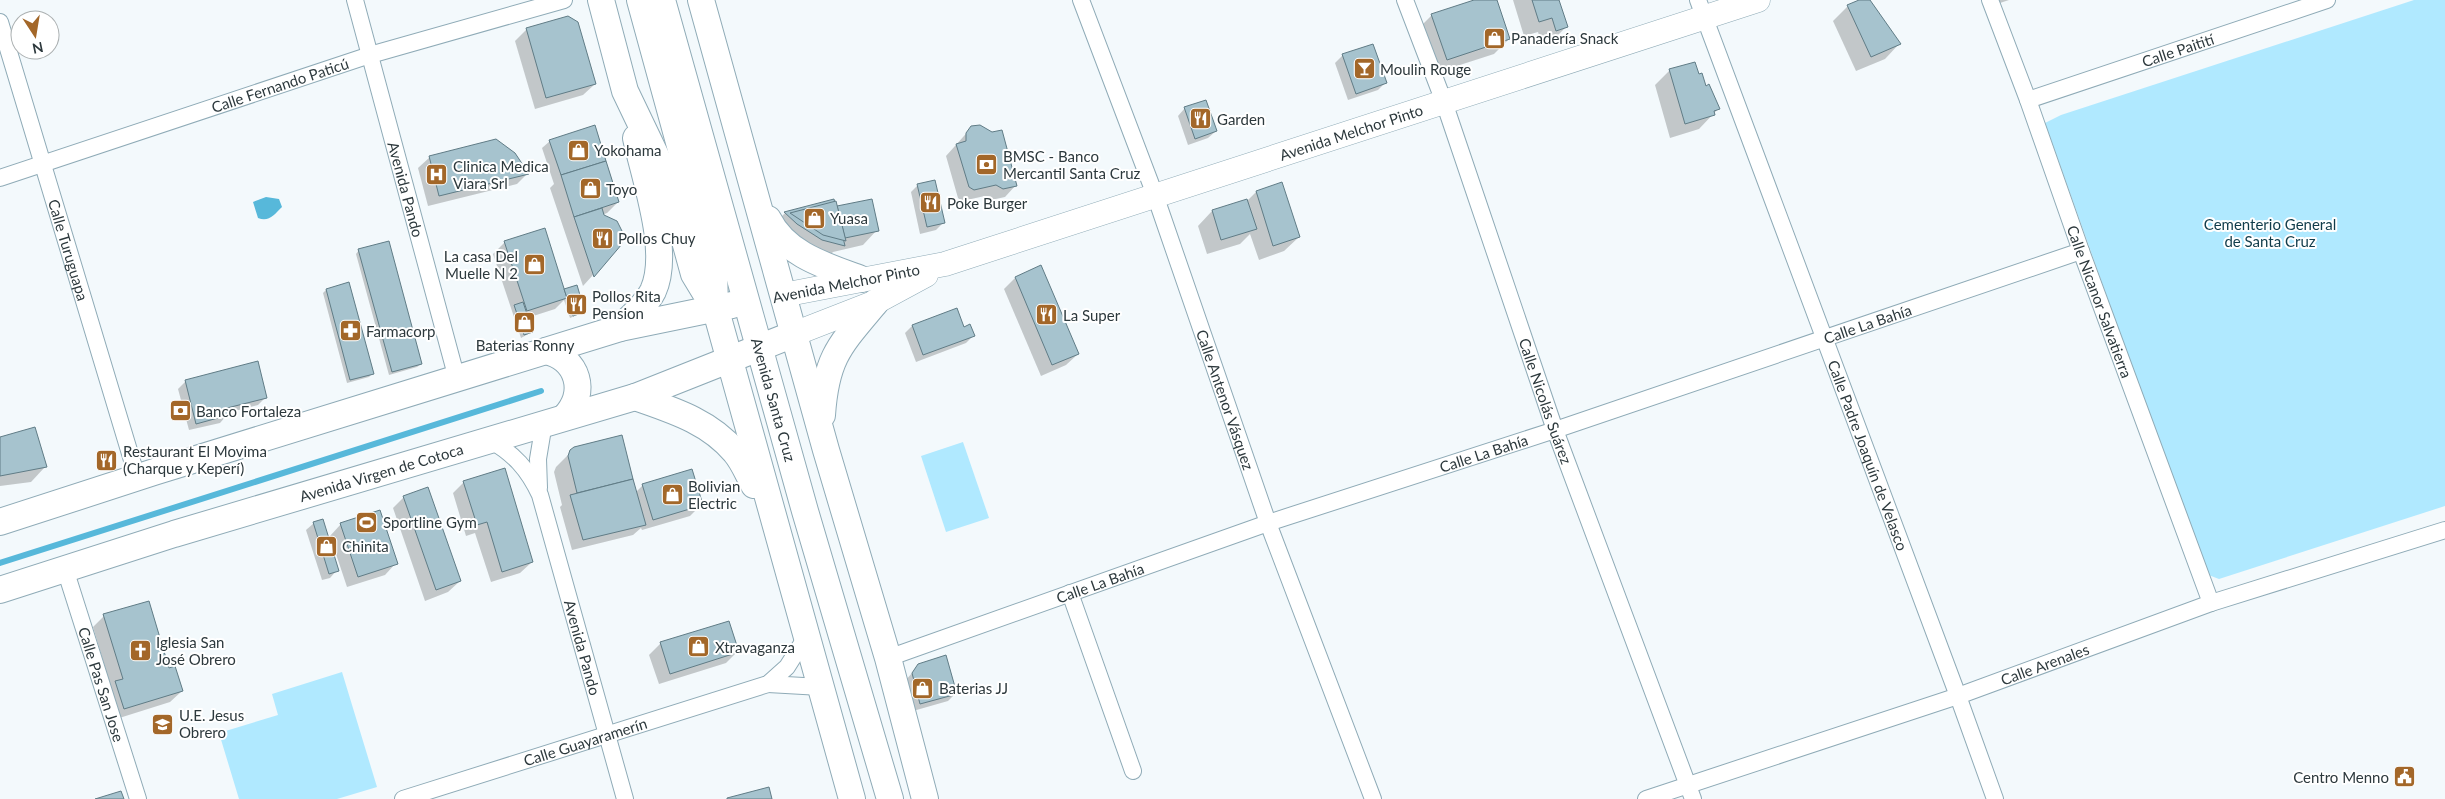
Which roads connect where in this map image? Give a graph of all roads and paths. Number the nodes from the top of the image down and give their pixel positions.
1 (354, 0) edge
2 (564, 0) edge
3 (601, 0) edge
4 (640, 0) edge
5 (662, 0) edge
6 (701, 0) edge
7 (1082, 0) edge
8 (1405, 0) edge
9 (1758, 0) edge
10 (1990, 0) edge
11 (2327, 0) edge
12 (1701, 9) edge
13 (0, 22) edge
14 (370, 55) junction
15 (625, 91) junction
16 (2028, 100) junction
17 (729, 102) junction
18 (1444, 102) junction
19 (42, 165) junction
20 (0, 178) edge
21 (754, 190) junction
22 (1155, 195) junction
23 (718, 197) junction
24 (2081, 251) junction
25 (945, 264) junction
26 (861, 279) junction
27 (783, 295) junction
28 (876, 302) junction
29 (747, 303) junction
30 (715, 308) junction
31 (620, 328) junction
32 (794, 334) junction
33 (1823, 337) junction
34 (760, 347) junction
35 (546, 351) junction
36 (729, 360) junction
37 (458, 379) junction
38 (635, 397) junction
39 (555, 420) junction
40 (1555, 430) junction
41 (490, 440) junction
42 (826, 450) junction
43 (793, 465) junction
44 (136, 478) junction
45 (540, 495) junction
46 (0, 522) edge
47 (775, 522) junction
48 (1268, 524) junction
49 (2445, 530) edge
50 (856, 550) junction
51 (65, 569) junction
52 (0, 590) edge
53 (1070, 593) junction
54 (2211, 603) junction
55 (806, 637) junction
56 (888, 658) junction
57 (768, 684) junction
58 (821, 687) junction
59 (1958, 696) junction
60 (607, 734) junction
61 (1133, 771) dead end
62 (1690, 792) edge
63 (138, 799) edge
64 (403, 799) edge
65 (625, 799) edge
66 (852, 799) edge
67 (890, 799) edge
68 (925, 799) edge
69 (1373, 799) edge
70 (1646, 799) edge
71 (1995, 799) edge

1 - 14 street, Avenida Pando
2 - 14 street, Calle Fernando Paticú
3 - 15 main road
4 - 30 main road
5 - 23 main road, Avenida Santa Cruz
6 - 17 main road
7 - 22 street, Calle Antenor Vásquez
8 - 18 street, Calle Nicolás Suárez
9 - 12 main road, Avenida Melchor Pinto
10 - 16 street, Calle Nicanor Salvatierra
11 - 16 street, Calle Paitití
12 - 18 main road, Avenida Melchor Pinto
12 - 33 street, Calle Padre Joaquín de Velasco
13 - 19 street, Calle Turuguapa
14 - 19 street, Calle Fernando Paticú
14 - 37 street, Avenida Pando
15 - 30 main road
15 - 31 main road
16 - 24 street, Calle Nicanor Salvatierra
17 - 21 main road
17 - 23 main road
18 - 22 main road, Avenida Melchor Pinto
18 - 40 street, Calle Nicolás Suárez
19 - 20 street, Calle Fernando Paticú
19 - 44 street, Calle Turuguapa
21 - 26 main road
21 - 27 main road
22 - 25 main road, Avenida Melchor Pinto
22 - 48 street, Calle Antenor Vásquez
23 - 29 main road, Avenida Santa Cruz
24 - 33 street, Calle La Bahía
24 - 54 street, Calle Nicanor Salvatierra
25 - 26 main road, Avenida Melchor Pinto
25 - 28 main road, Avenida Melchor Pinto
26 - 27 main road, Avenida Melchor Pinto
27 - 29 main road, Avenida Melchor Pinto
27 - 32 main road
28 - 32 main road, Avenida Melchor Pinto
28 - 42 main road
29 - 30 main road
29 - 34 main road, Avenida Santa Cruz
30 - 31 main road
30 - 36 main road
31 - 35 main road
32 - 34 main road, Avenida Melchor Pinto
32 - 42 main road
33 - 40 street, Calle La Bahía
33 - 59 street, Calle Padre Joaquín de Velasco
34 - 36 main road, Avenida Virgen de Cotoca
34 - 43 main road, Avenida Santa Cruz
35 - 37 main road
35 - 39 main road
36 - 38 main road, Avenida Virgen de Cotoca
36 - 47 main road
37 - 44 main road
38 - 39 main road, Avenida Virgen de Cotoca
38 - 47 main road
39 - 41 main road, Avenida Virgen de Cotoca
39 - 45 street, Avenida Pando
40 - 48 street, Calle La Bahía
40 - 62 street, Calle Nicolás Suárez
41 - 45 street, Avenida Pando
41 - 51 main road, Avenida Virgen de Cotoca
42 - 50 main road
43 - 50 main road
43 - 67 main road, Avenida Santa Cruz
44 - 46 main road
45 - 60 street, Avenida Pando
47 - 55 main road
48 - 53 street, Calle La Bahía
48 - 69 street, Calle Antenor Vásquez
49 - 54 street, Calle Arenales
50 - 56 main road
51 - 52 main road, Avenida Virgen de Cotoca
51 - 63 street, Calle Pas San Jose
53 - 56 street, Calle La Bahía
53 - 61 street
54 - 59 street, Calle Arenales
55 - 57 street, Calle Guayaramerín
55 - 58 main road
56 - 68 main road
57 - 58 street, Calle Guayaramerín
57 - 60 street, Calle Guayaramerín
58 - 66 main road
59 - 62 street, Calle Arenales
59 - 71 street, Calle Padre Joaquín de Velasco
60 - 64 street, Calle Guayaramerín
60 - 65 street, Avenida Pando
62 - 70 street, Calle Arenales

